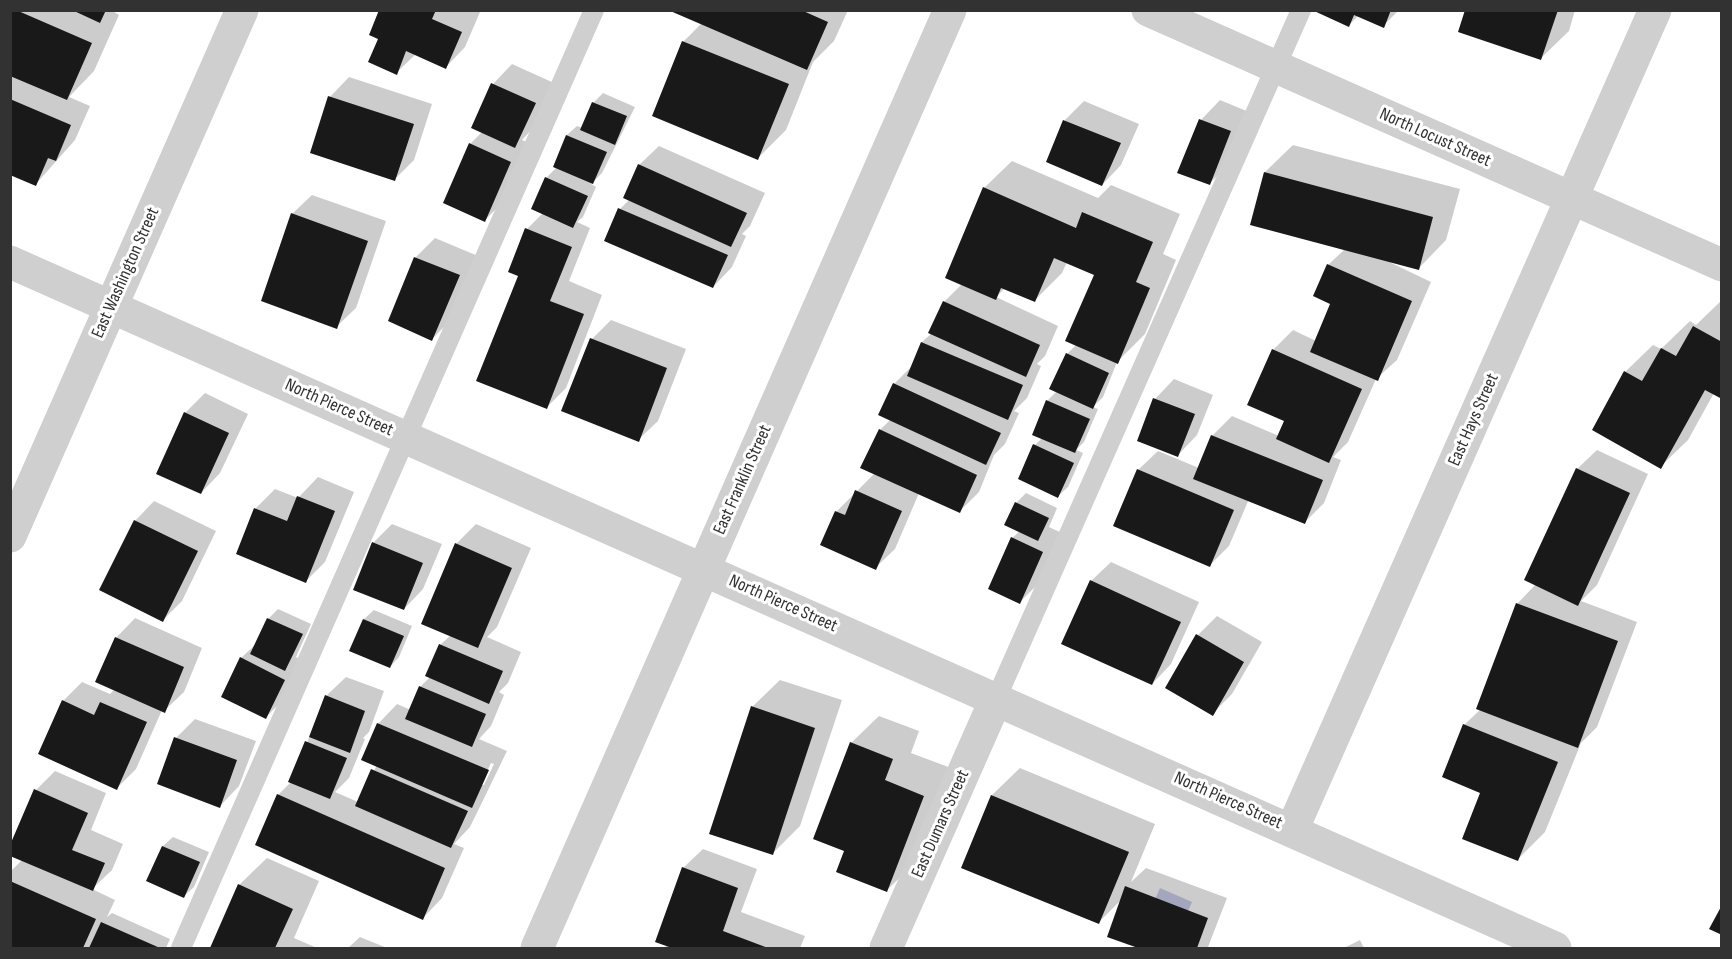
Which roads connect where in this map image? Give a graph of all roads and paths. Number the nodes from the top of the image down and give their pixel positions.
1 (242, 10) edge
2 (594, 10) edge
3 (950, 10) edge
4 (1148, 10) edge
5 (1301, 10) edge
6 (1655, 10) edge
7 (1275, 67) junction
8 (1572, 199) junction
9 (10, 262) edge
10 (1722, 266) edge
11 (110, 307) junction
12 (406, 437) junction
13 (10, 536) edge
14 (704, 569) junction
15 (996, 699) junction
16 (1292, 830) junction
17 (1523, 941) edge
18 (181, 948) edge
19 (537, 948) edge
20 (886, 948) edge
21 (1555, 948) edge

1 - 11 street, East Washington Street
2 - 12 lane
3 - 14 street, East Franklin Street
4 - 7 street, North Locust Street
5 - 7 lane
6 - 8 street, East Hays Street
7 - 8 street, North Locust Street
7 - 15 lane
8 - 10 street, North Locust Street
8 - 16 street, East Hays Street
9 - 11 street, North Pierce Street
11 - 12 street, North Pierce Street
11 - 13 street, East Washington Street
12 - 14 street, North Pierce Street
12 - 18 lane
14 - 15 street, North Pierce Street
14 - 19 street, East Franklin Street
15 - 16 street, North Pierce Street
15 - 20 street, East Dumars Street
16 - 17 street, North Pierce Street
17 - 21 street, North Pierce Street

